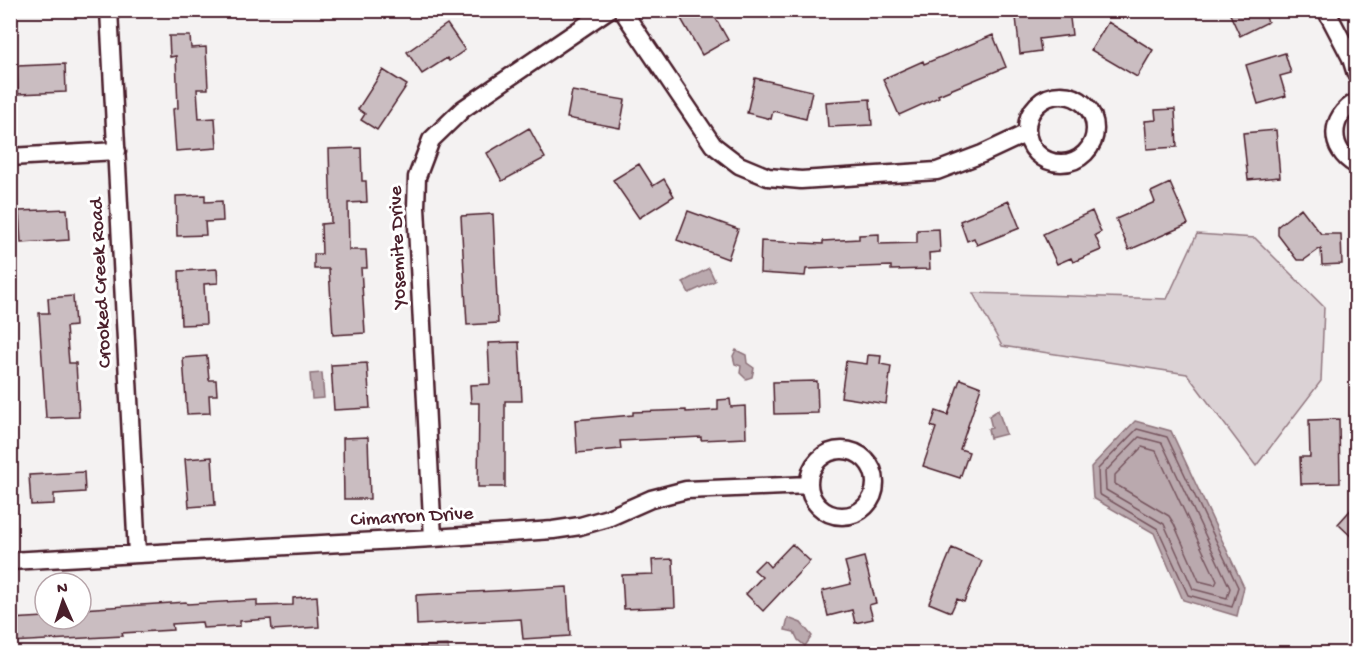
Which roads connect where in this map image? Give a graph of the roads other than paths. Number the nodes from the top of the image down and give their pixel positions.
1 (109, 10) edge
2 (608, 10) edge
3 (622, 10) edge
4 (1326, 10) edge
5 (1356, 74) edge
6 (1356, 102) edge
7 (1027, 133) junction
8 (117, 152) junction
9 (10, 157) edge
10 (1356, 165) edge
11 (809, 484) dead end
12 (433, 538) junction
13 (137, 554) junction
14 (10, 561) edge

1 - 8 street, Crooked Creek Road
2 - 12 street, Yosemite Drive
3 - 7 street
4 - 5 street
6 - 10 street
7 - 7 street
8 - 9 street
8 - 13 street, Crooked Creek Road
11 - 12 street, Cimarron Drive
12 - 13 street, Cimarron Drive
13 - 14 street, Cimarron Drive

